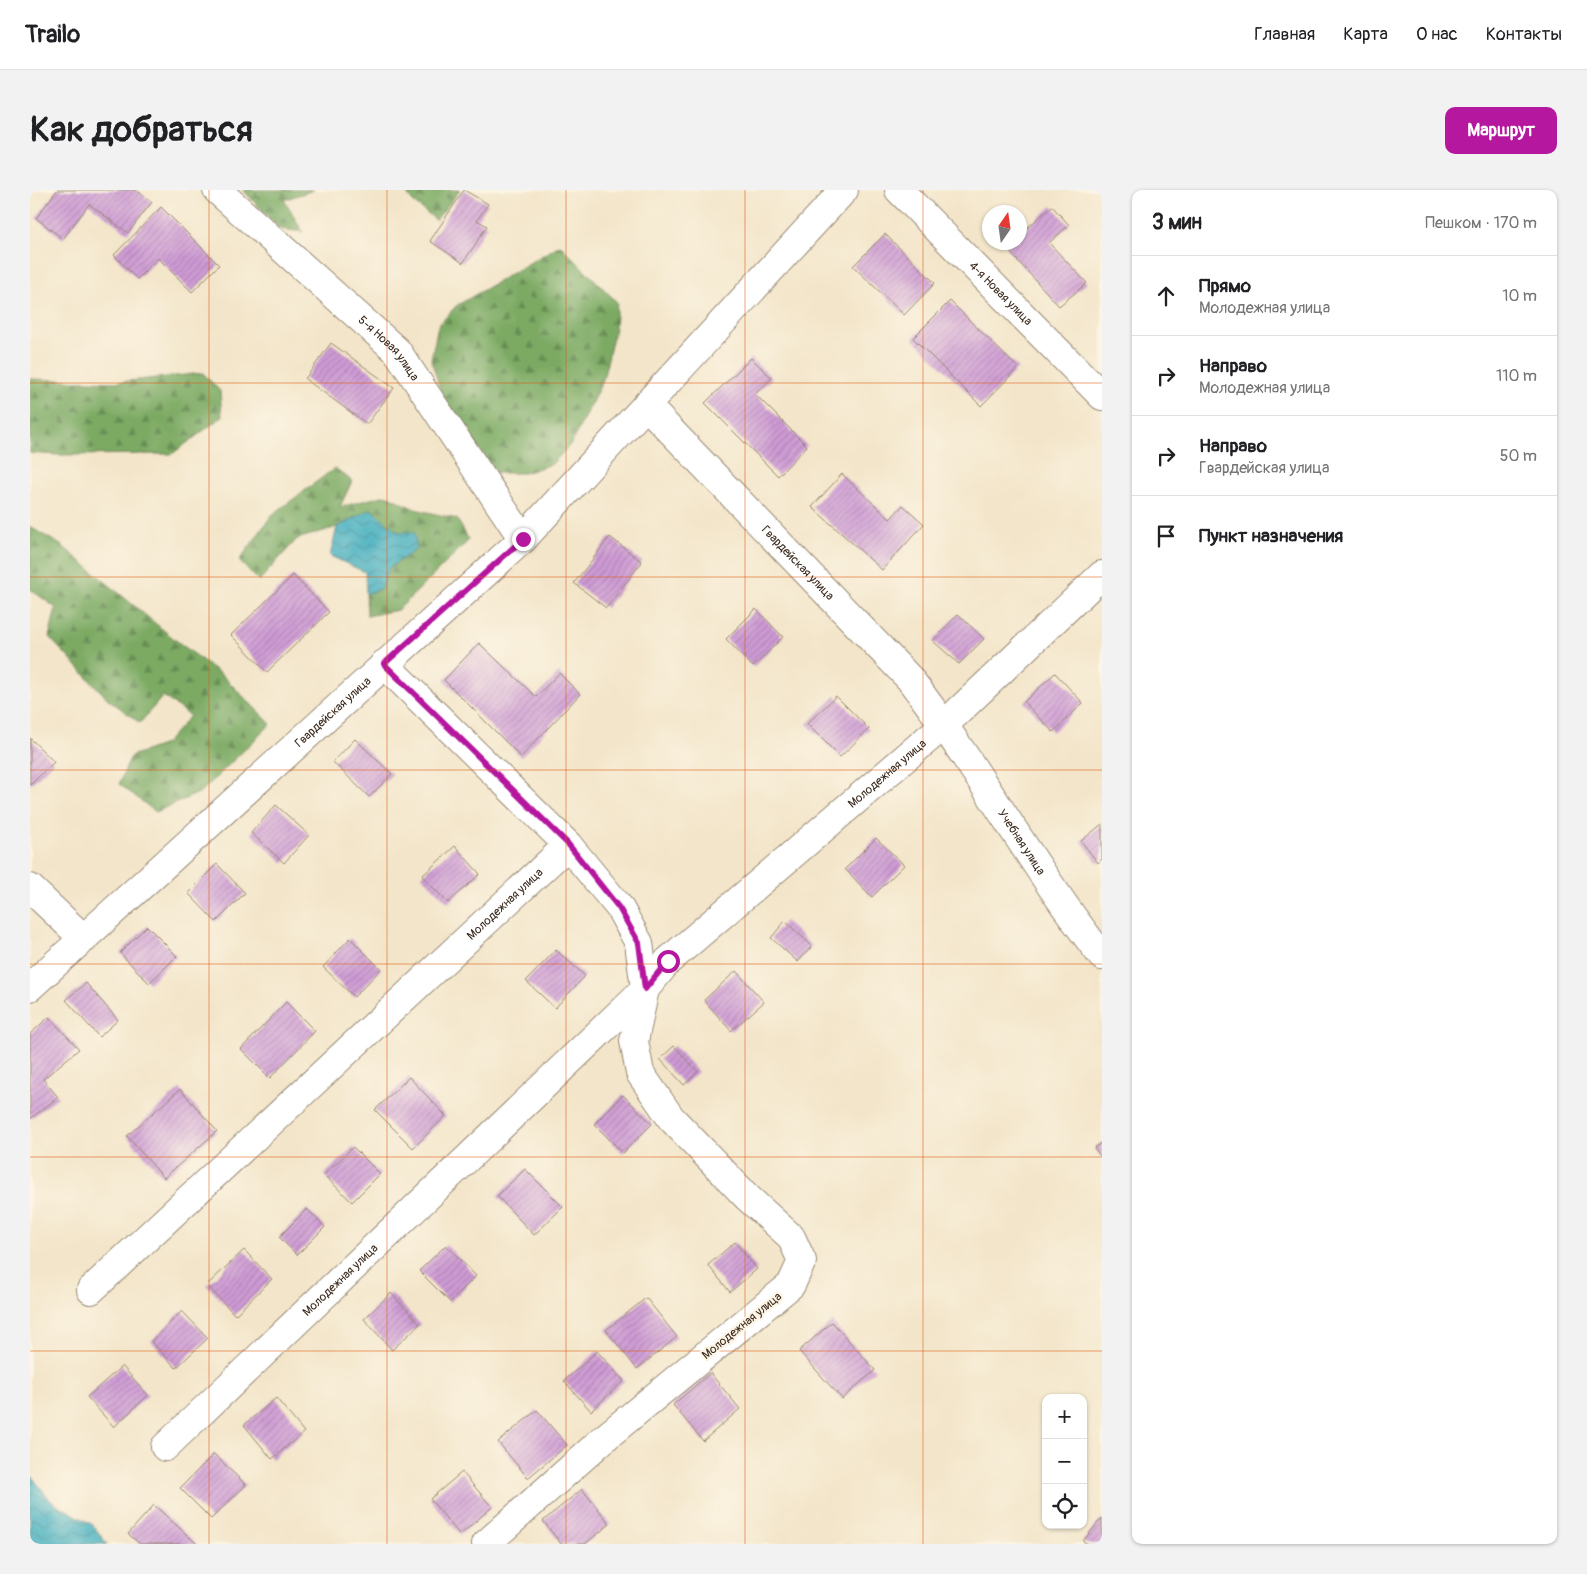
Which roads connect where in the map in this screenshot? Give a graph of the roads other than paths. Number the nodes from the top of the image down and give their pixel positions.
1 (216, 190) edge
2 (844, 190) edge
3 (899, 190) edge
4 (1102, 396) edge
5 (646, 405) junction
6 (523, 539) junction
7 (1102, 575) edge
8 (384, 664) junction
9 (945, 724) junction
10 (568, 844) junction
11 (30, 888) edge
12 (84, 939) junction
13 (1102, 956) edge
14 (30, 987) edge
15 (645, 989) junction
16 (91, 1290) dead end
17 (165, 1447) dead end
18 (486, 1544) edge

1 - 6 street, 5-я Новая улица
2 - 5 street, Гвардейская улица
3 - 4 street, 4-я Новая улица
5 - 6 street, Гвардейская улица
5 - 9 street, Гвардейская улица
6 - 8 street, Гвардейская улица
7 - 9 street, Молодежная улица
8 - 10 street, Молодежная улица
8 - 12 street, Гвардейская улица
9 - 13 street, Учебная улица
9 - 15 street, Молодежная улица
10 - 15 street, Молодежная улица
10 - 16 street, Молодежная улица
11 - 12 street
12 - 14 street, Гвардейская улица
15 - 17 street, Молодежная улица
15 - 18 street, Молодежная улица

